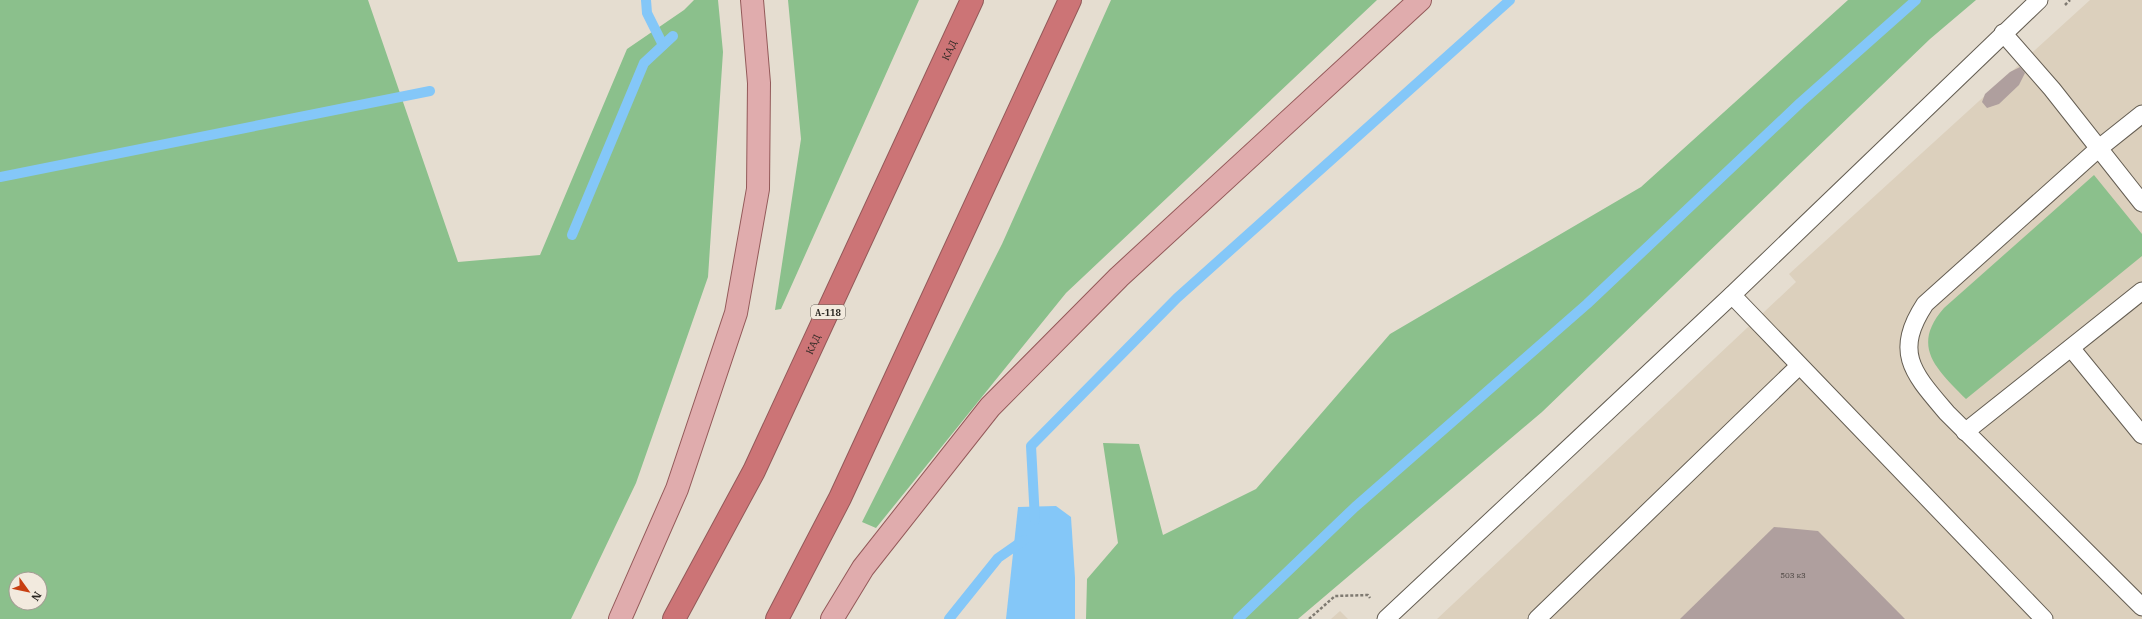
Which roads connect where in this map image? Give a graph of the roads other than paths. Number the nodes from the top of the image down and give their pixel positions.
1 (752, 0) edge
2 (972, 0) edge
3 (1070, 0) edge
4 (1420, 0) edge
5 (2039, 0) edge
6 (2003, 33) junction
7 (2142, 114) edge
8 (2098, 149) junction
9 (2142, 203) edge
10 (2142, 291) edge
11 (1732, 295) junction
12 (2071, 348) junction
13 (1799, 366) junction
14 (1965, 432) junction
15 (2142, 435) edge
16 (2142, 607) edge
17 (620, 619) edge
18 (674, 619) edge
19 (777, 619) edge
20 (832, 619) edge
21 (1386, 619) edge
22 (1537, 619) edge
23 (2044, 619) edge

1 - 17 main road
2 - 18 highway, КАД / А-118
3 - 19 highway
4 - 20 main road
5 - 6 lane
6 - 8 lane
6 - 11 lane
7 - 8 lane
8 - 9 lane
8 - 14 lane
10 - 12 lane
11 - 13 lane
11 - 21 lane
12 - 14 lane
12 - 15 lane
13 - 22 lane
13 - 23 lane
14 - 16 lane

